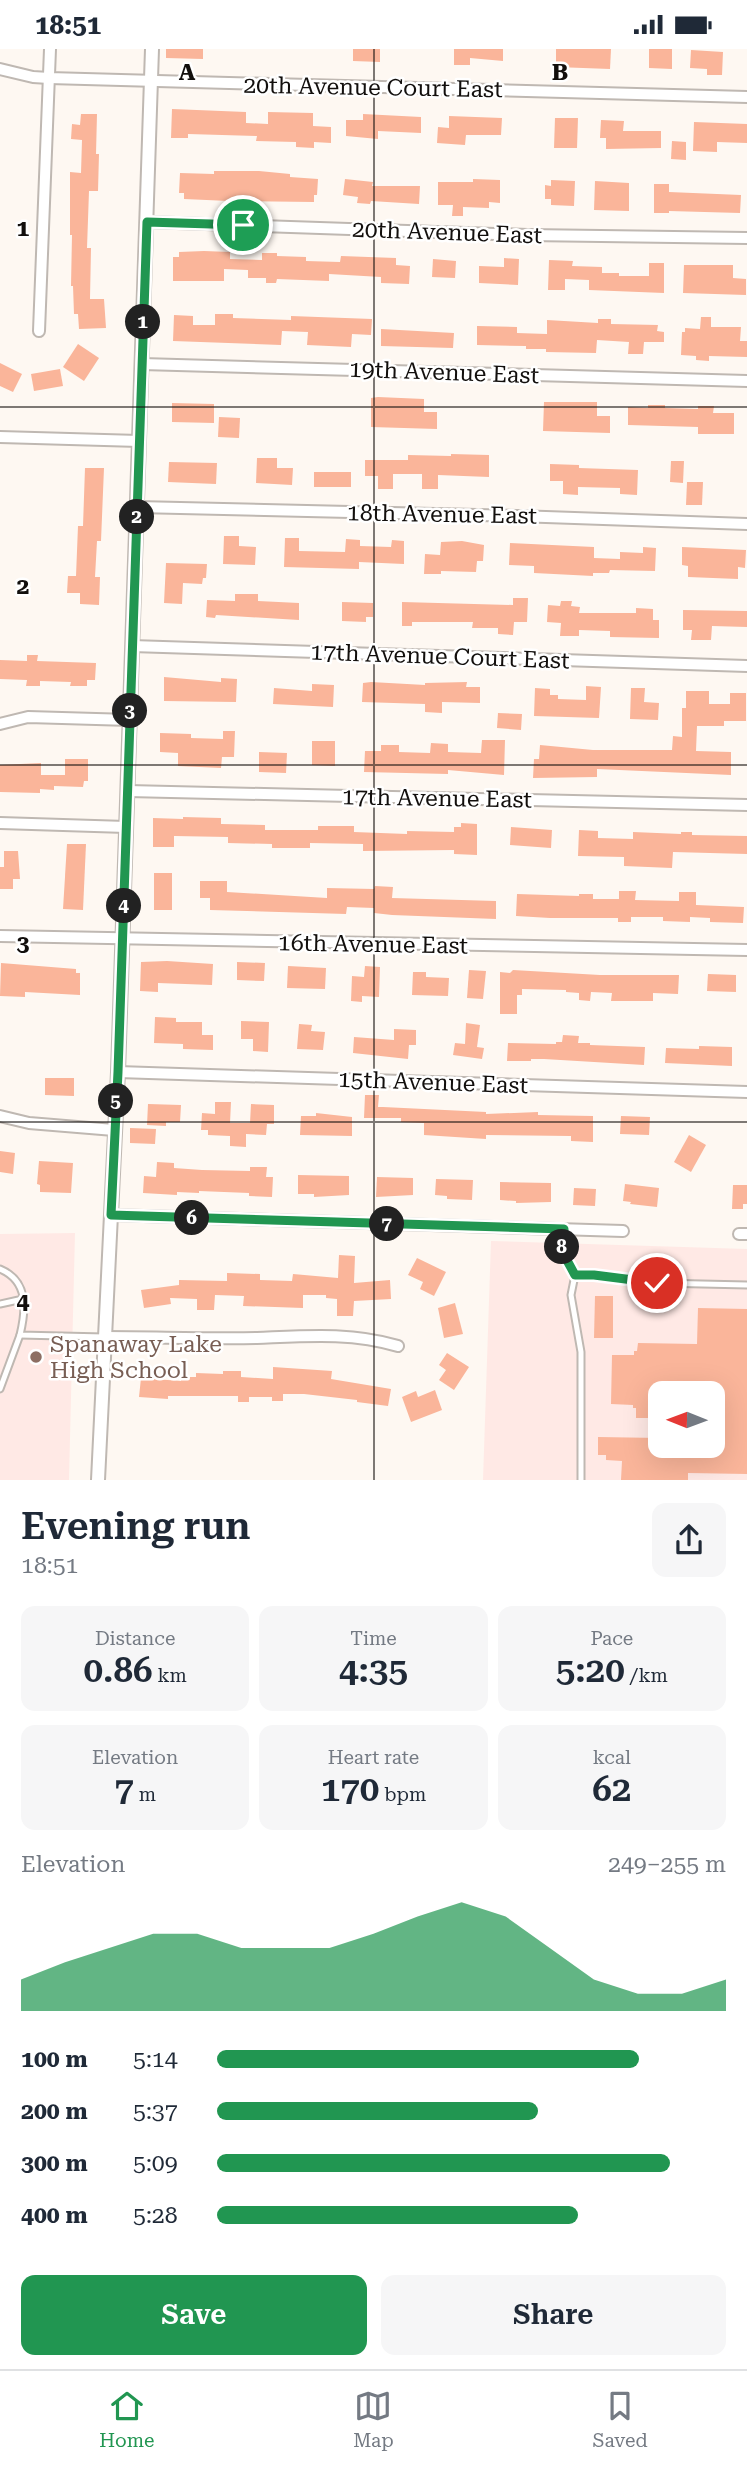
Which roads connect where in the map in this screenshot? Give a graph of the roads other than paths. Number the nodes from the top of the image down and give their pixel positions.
1 (50, 49) edge
2 (152, 49) edge
3 (0, 69) edge
4 (49, 78) junction
5 (151, 81) junction
6 (747, 97) edge
7 (147, 222) junction
8 (747, 238) edge
9 (39, 331) dead end
10 (142, 364) junction
11 (747, 381) edge
12 (0, 437) edge
13 (139, 441) junction
14 (138, 507) junction
15 (747, 524) edge
16 (132, 646) junction
17 (747, 666) edge
18 (130, 720) junction
19 (0, 724) edge
20 (128, 791) junction
21 (747, 805) edge
22 (0, 823) edge
23 (126, 827) junction
24 (0, 936) edge
25 (123, 939) junction
26 (747, 950) edge
27 (118, 1072) junction
28 (747, 1092) edge
29 (0, 1116) edge
30 (114, 1130) junction
31 (111, 1215) junction
32 (564, 1229) junction
33 (623, 1231) dead end
34 (0, 1269) edge
35 (575, 1275) junction
36 (747, 1285) edge
37 (23, 1299) junction
38 (0, 1304) edge
39 (20, 1335) junction
40 (105, 1337) junction
41 (398, 1346) dead end
42 (0, 1389) edge
43 (98, 1480) edge
44 (581, 1480) edge

1 - 4 street
2 - 5 street
3 - 4 street, 20th Avenue Court East
4 - 5 street, 20th Avenue Court East
4 - 9 street
5 - 6 street, 20th Avenue Court East
5 - 7 street
7 - 8 street, 20th Avenue East
7 - 10 street
10 - 11 street, 19th Avenue East
10 - 13 street
12 - 13 street
13 - 14 street
14 - 15 street, 18th Avenue East
14 - 16 street
16 - 17 street, 17th Avenue Court East
16 - 18 street
18 - 19 street
18 - 20 street
20 - 21 street, 17th Avenue East
20 - 23 street
22 - 23 street
23 - 25 street
24 - 25 street, 16th Avenue East
25 - 26 street, 16th Avenue East
25 - 27 street
27 - 28 street, 15th Avenue East
27 - 30 street
29 - 30 street
30 - 31 street
31 - 32 street
31 - 40 street
32 - 33 street
32 - 35 lane
34 - 37 lane
35 - 36 lane
35 - 44 lane
37 - 38 lane
37 - 39 lane
39 - 40 lane
39 - 42 lane
40 - 41 street
40 - 43 street

